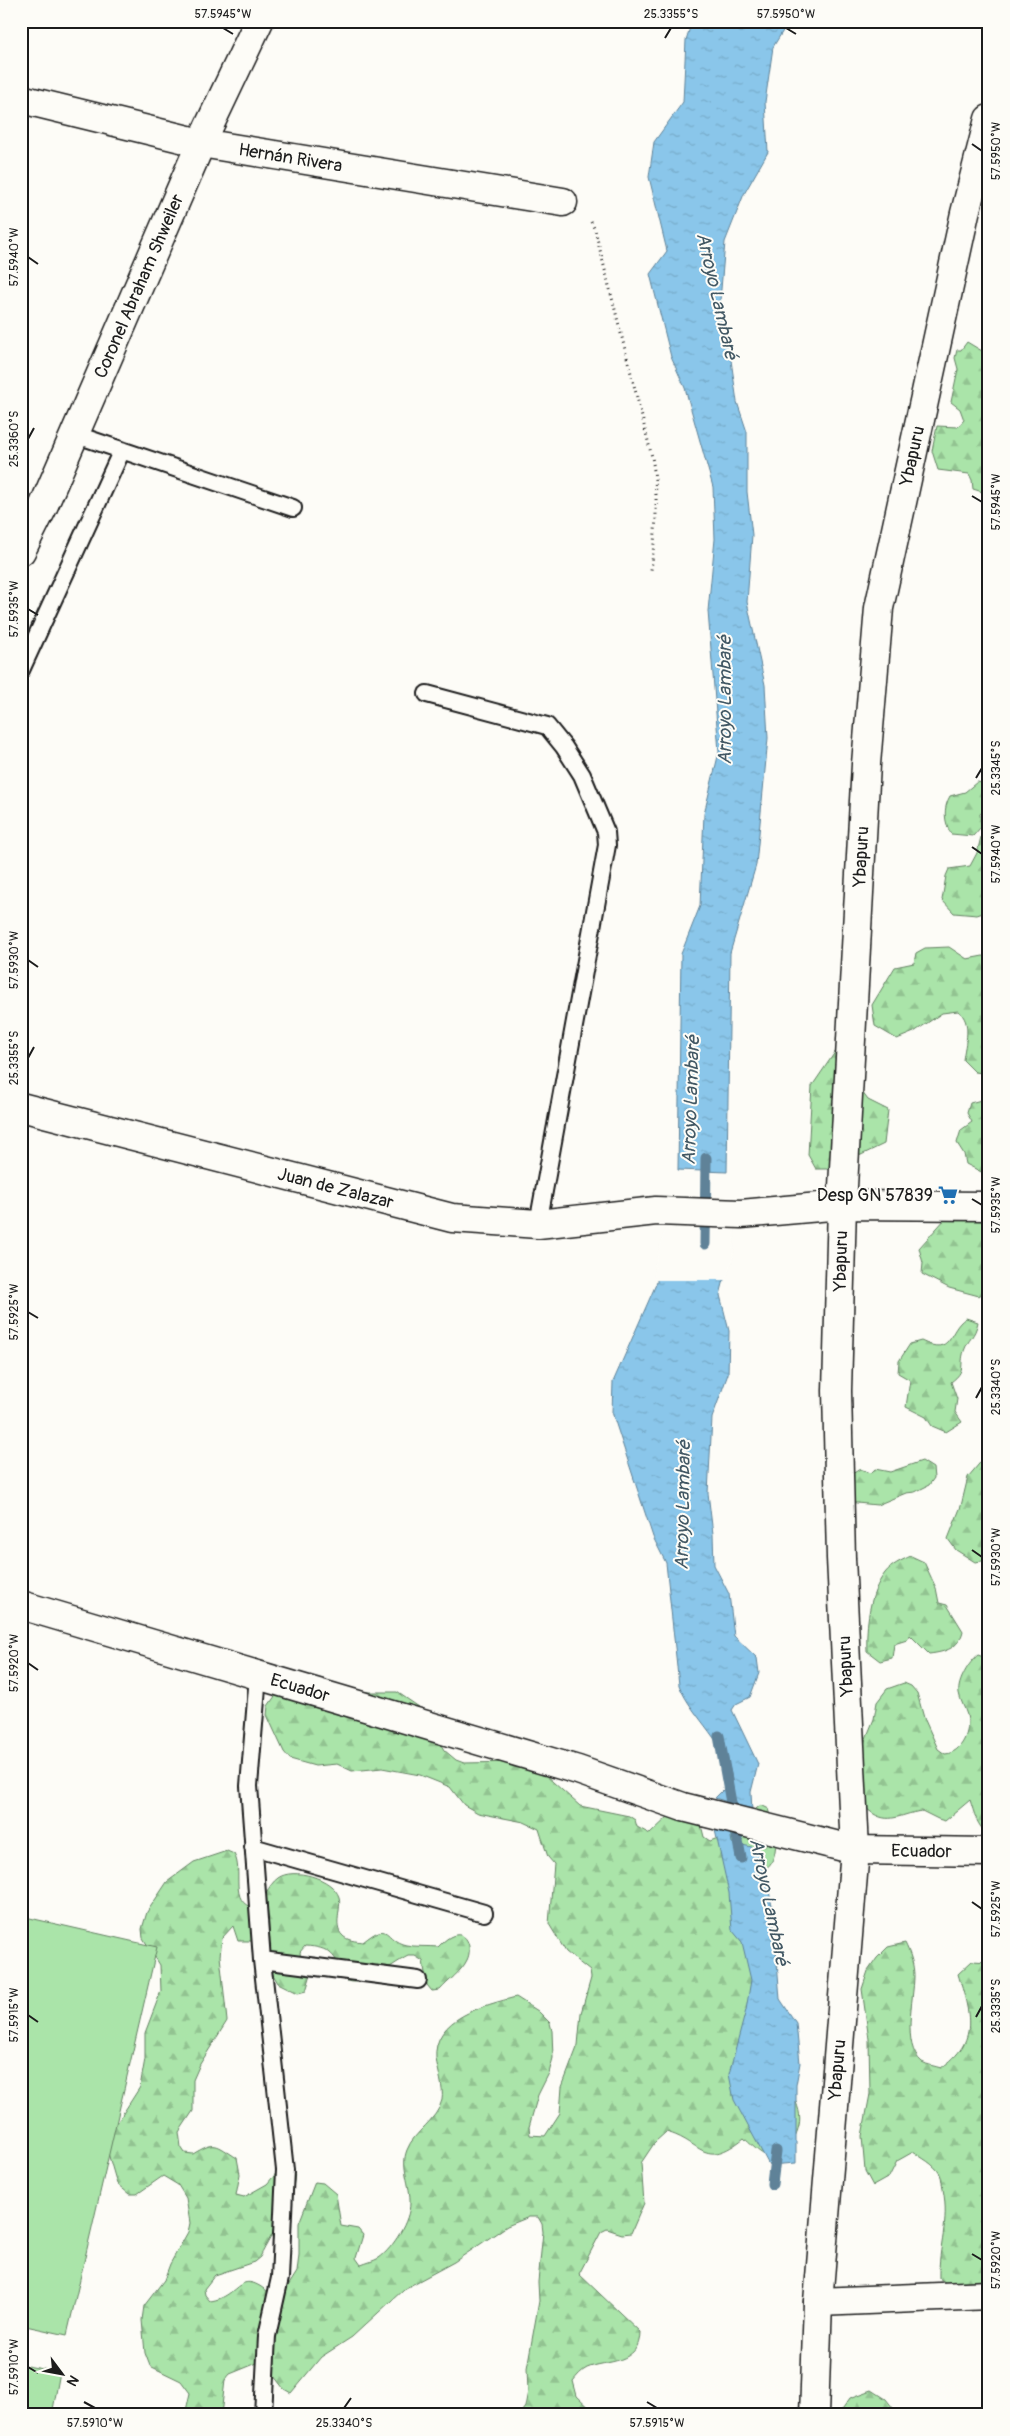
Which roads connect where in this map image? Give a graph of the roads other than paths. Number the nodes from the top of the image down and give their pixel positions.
1 (259, 21) edge
2 (21, 99) edge
3 (989, 119) edge
4 (201, 143) junction
5 (563, 202) road end
6 (74, 434) junction
7 (122, 450) junction
8 (32, 506) edge
9 (293, 508) dead end
10 (21, 551) edge
11 (21, 670) edge
12 (427, 694) dead end
13 (21, 1107) edge
14 (842, 1205) junction
15 (989, 1206) edge
16 (538, 1224) junction
17 (21, 1605) edge
18 (258, 1675) junction
19 (253, 1847) junction
20 (855, 1850) junction
21 (989, 1852) edge
22 (484, 1913) dead end
23 (262, 1960) junction
24 (418, 1980) dead end
25 (989, 2295) edge
26 (818, 2302) junction
27 (263, 2415) edge
28 (814, 2415) edge

1 - 4 street, Coronel Abraham Shweiler
2 - 4 street, Hernán Rivera
3 - 14 street, Ybapuru
4 - 5 street, Hernán Rivera
4 - 6 street, Coronel Abraham Shweiler
6 - 7 lane
6 - 8 street, Coronel Abraham Shweiler
7 - 9 lane
7 - 11 lane
8 - 10 street, Coronel Abraham Shweiler
12 - 16 lane
13 - 16 street, Juan de Zalazar
14 - 15 street
14 - 16 street, Juan de Zalazar
14 - 20 street, Ybapuru
17 - 18 street, Ecuador
18 - 19 lane
18 - 20 street, Ecuador
19 - 22 lane
19 - 23 lane
20 - 21 street, Ecuador
20 - 26 street, Ybapuru
23 - 24 lane
23 - 27 lane
25 - 26 street
26 - 28 street, Ybapuru

